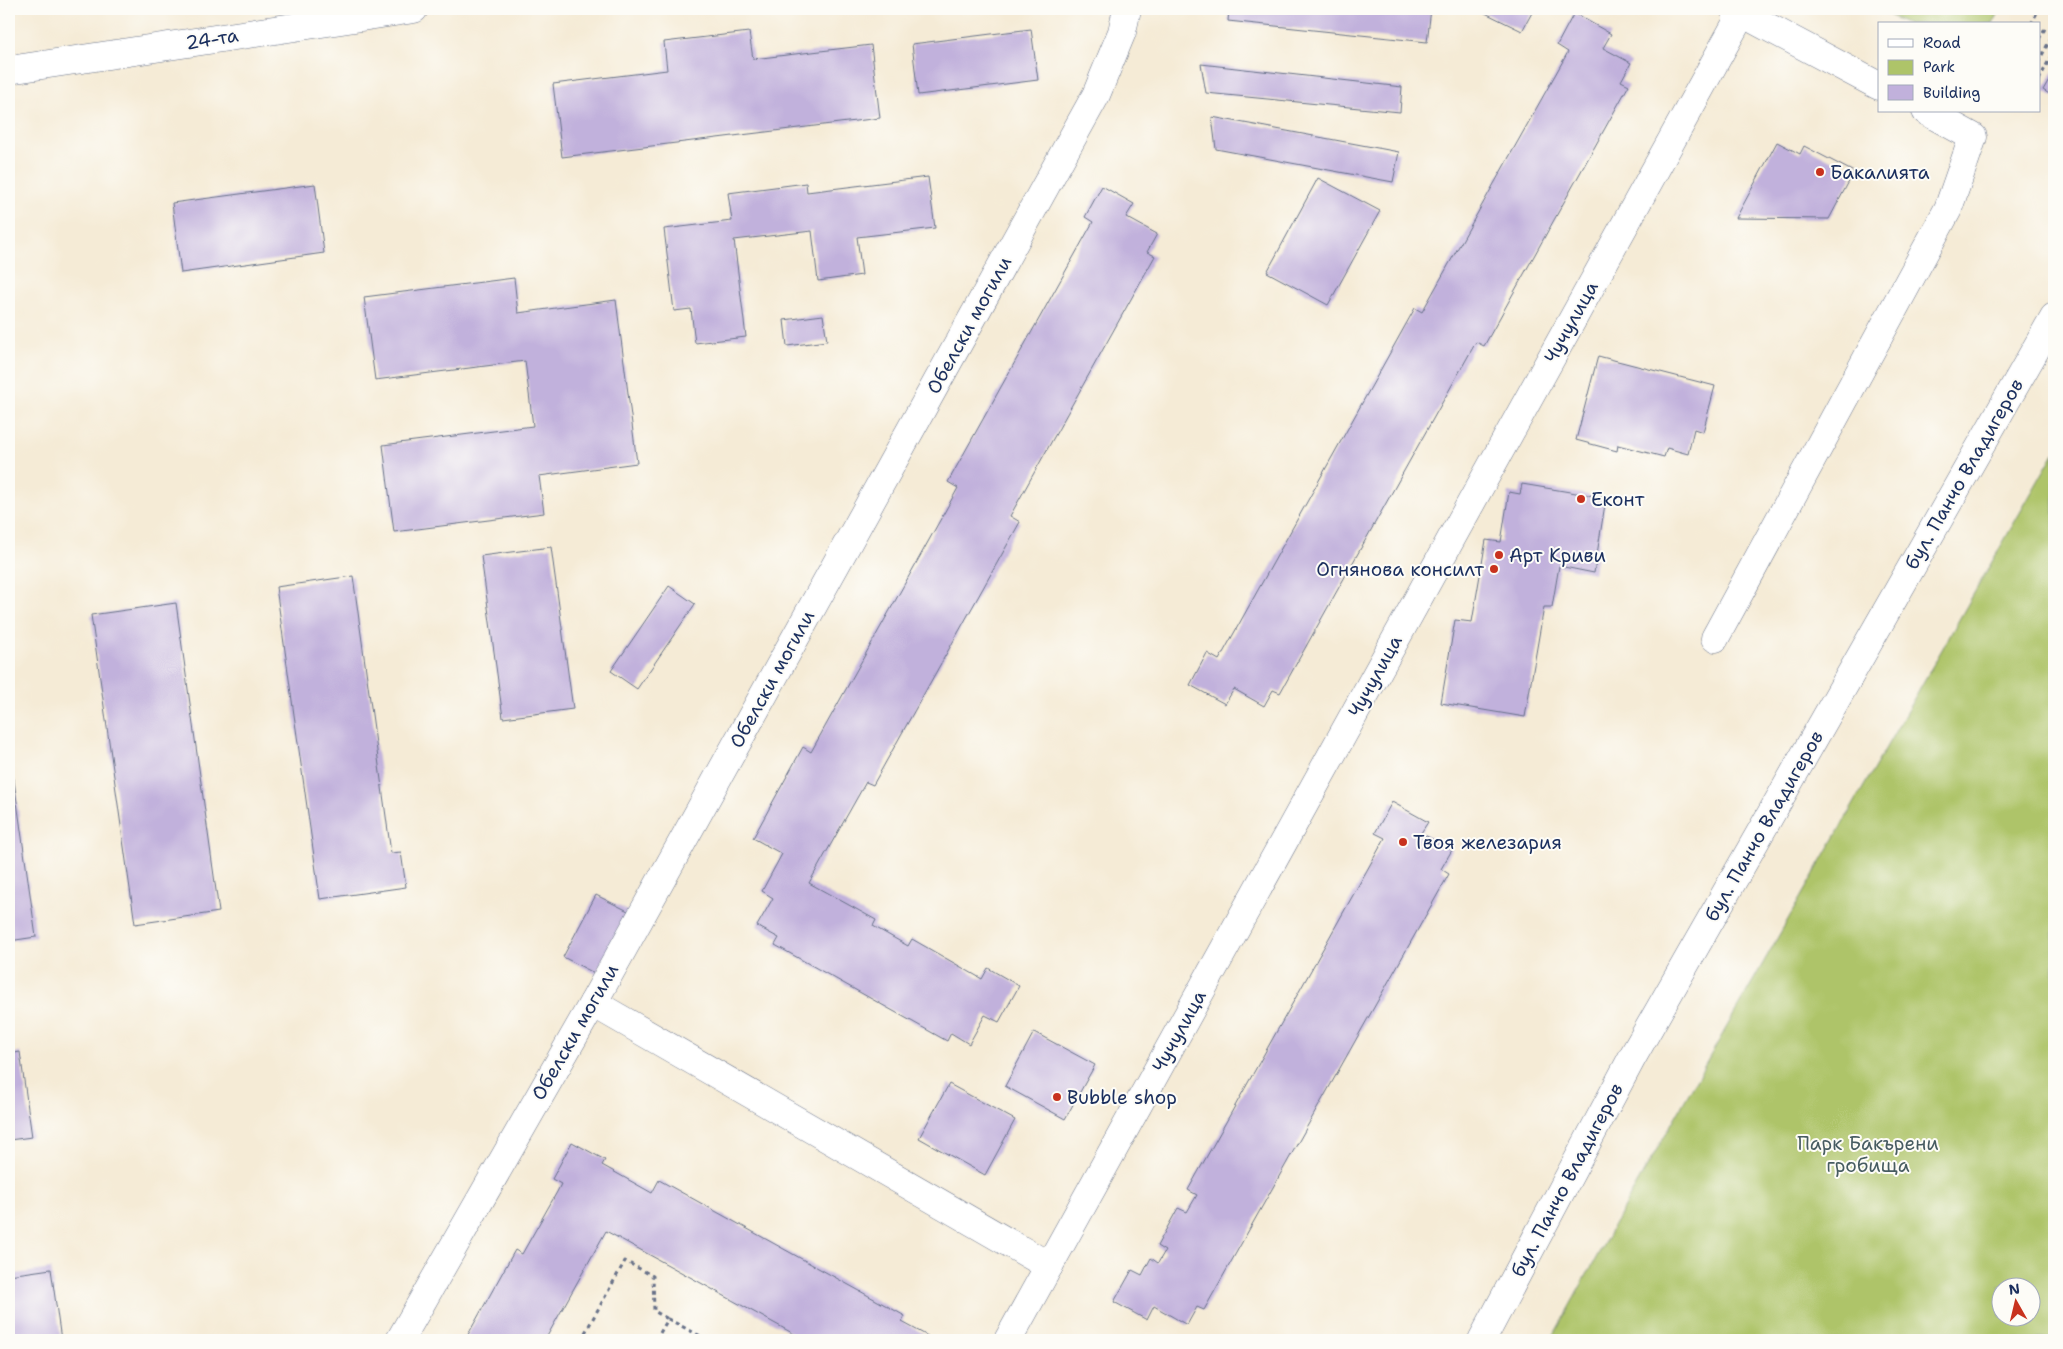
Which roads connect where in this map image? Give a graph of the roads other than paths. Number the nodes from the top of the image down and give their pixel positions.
1 (414, 9) edge
2 (1127, 9) edge
3 (1738, 11) edge
4 (9, 70) edge
5 (1878, 85) edge
6 (1928, 112) edge
7 (2054, 316) edge
8 (1715, 638) dead end
9 (592, 1002) junction
10 (1049, 1266) junction
11 (400, 1340) edge
12 (1008, 1340) edge
13 (1482, 1340) edge

1 - 4 street, 24-та
2 - 9 street, Обелски могили
3 - 5 street
3 - 10 street, Чучулица
6 - 8 street
7 - 13 street, бул. Панчо Владигеров
9 - 10 street
9 - 11 street, Обелски могили
10 - 12 street, Чучулица

